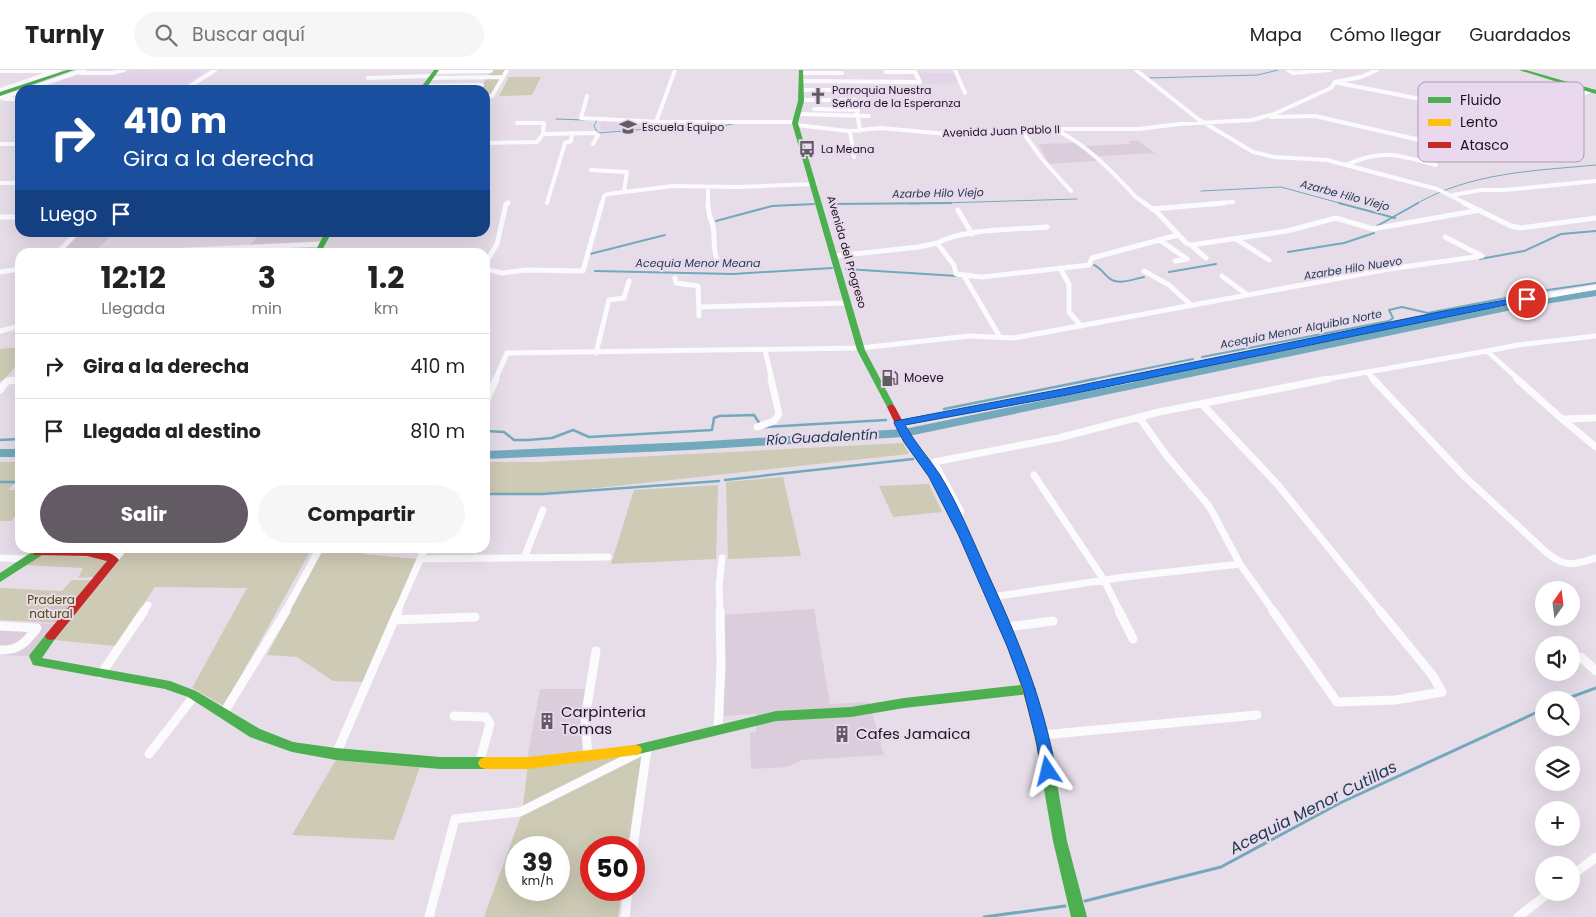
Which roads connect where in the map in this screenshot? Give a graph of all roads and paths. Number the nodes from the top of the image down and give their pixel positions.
1 (60, 70) edge
2 (84, 70) edge
3 (124, 70) edge
4 (215, 70) edge
5 (492, 70) edge
6 (507, 70) edge
7 (675, 70) edge
8 (955, 70) edge
9 (1136, 70) edge
10 (1288, 70) edge
11 (1330, 70) edge
12 (1377, 70) edge
13 (1521, 70) edge
14 (0, 71) edge
15 (75, 71) edge
16 (884, 71) edge
17 (914, 71) edge
18 (842, 72) edge
19 (503, 76) junction
20 (488, 77) junction
21 (368, 78) dead end
22 (27, 79) dead end
23 (430, 80) edge
24 (843, 81) junction
25 (887, 82) junction
26 (1335, 82) junction
27 (1563, 82) edge
28 (0, 83) edge
29 (801, 83) edge
30 (17, 85) edge
31 (39, 85) edge
32 (192, 85) edge
33 (482, 85) joint
34 (5, 88) edge
35 (853, 90) dead end
36 (965, 93) dead end
37 (15, 94) edge
38 (490, 96) edge
39 (587, 96) dead end
40 (1418, 98) edge
41 (0, 99) edge
42 (15, 99) edge
43 (814, 109) dead end
44 (858, 110) junction
45 (859, 116) junction
46 (869, 116) dead end
47 (1268, 116) junction
48 (796, 121) junction
49 (656, 122) junction
50 (1206, 122) junction
51 (517, 123) dead end
52 (1022, 130) junction
53 (1056, 130) junction
54 (850, 131) junction
55 (860, 131) junction
56 (572, 133) junction
57 (543, 134) junction
58 (1418, 140) edge
59 (490, 143) edge
60 (0, 144) edge
61 (15, 144) edge
62 (593, 144) dead end
63 (854, 156) dead end
64 (1418, 161) edge
65 (1423, 162) edge
66 (1346, 165) junction
67 (1436, 165) dead end
68 (591, 170) dead end
69 (1596, 181) edge
70 (0, 183) edge
71 (15, 183) edge
72 (815, 184) junction
73 (708, 187) junction
74 (624, 191) junction
75 (1071, 191) dead end
76 (1452, 195) junction
77 (1233, 202) dead end
78 (508, 203) dead end
79 (547, 203) dead end
80 (1152, 209) junction
81 (958, 210) dead end
82 (1480, 210) junction
83 (15, 216) edge
84 (0, 217) edge
85 (1596, 218) edge
86 (1046, 227) dead end
87 (972, 234) junction
88 (1178, 234) junction
89 (73, 237) edge
90 (326, 237) edge
91 (1444, 237) dead end
92 (1236, 239) junction
93 (1161, 241) junction
94 (938, 243) junction
95 (1191, 245) junction
96 (62, 248) edge
97 (320, 248) edge
98 (490, 255) edge
99 (835, 256) junction
100 (1206, 258) dead end
101 (717, 259) dead end
102 (1269, 260) dead end
103 (1175, 261) dead end
104 (1060, 268) junction
105 (15, 270) edge
106 (490, 270) edge
107 (1144, 271) dead end
108 (0, 272) edge
109 (964, 276) junction
110 (1222, 276) dead end
111 (674, 278) dead end
112 (629, 281) dead end
113 (1596, 287) edge
114 (1246, 294) junction
115 (848, 303) junction
116 (1190, 305) junction
117 (699, 308) junction
118 (699, 316) dead end
119 (1081, 326) junction
120 (15, 327) edge
121 (0, 331) edge
122 (1596, 336) edge
123 (1000, 337) junction
124 (861, 348) junction
125 (765, 350) junction
126 (1487, 351) junction
127 (596, 352) junction
128 (1367, 372) junction
129 (15, 380) edge
130 (0, 390) edge
131 (490, 392) edge
132 (1202, 404) junction
133 (1138, 417) junction
134 (1562, 418) junction
135 (1596, 418) edge
136 (899, 423) junction
137 (757, 427) dead end
138 (1596, 447) edge
139 (1034, 475) dead end
140 (543, 510) dead end
141 (956, 518) junction
142 (37, 553) edge
143 (85, 553) edge
144 (120, 553) edge
145 (317, 553) edge
146 (423, 553) edge
147 (608, 557) dead end
148 (0, 558) edge
149 (524, 558) junction
150 (722, 558) dead end
151 (1596, 558) edge
152 (27, 559) junction
153 (420, 559) junction
154 (114, 560) junction
155 (1240, 564) junction
156 (0, 578) edge
157 (1104, 580) junction
158 (992, 597) junction
159 (148, 605) dead end
160 (475, 617) dead end
161 (394, 620) junction
162 (1053, 621) dead end
163 (0, 626) edge
164 (1006, 628) junction
165 (1133, 639) dead end
166 (0, 650) edge
167 (596, 651) dead end
168 (1581, 657) dead end
169 (1596, 671) edge
170 (101, 674) junction
171 (1030, 689) junction
172 (195, 695) junction
173 (223, 714) junction
174 (1257, 715) dead end
175 (454, 716) dead end
176 (718, 730) junction
177 (1042, 736) junction
178 (646, 749) junction
179 (149, 754) dead end
180 (336, 754) junction
181 (588, 755) junction
182 (479, 764) junction
183 (635, 836) edge
184 (1596, 858) edge
185 (1580, 870) edge
186 (627, 901) edge
187 (1538, 901) edge
188 (429, 917) edge
189 (625, 917) edge
190 (1079, 917) edge
191 (1518, 917) edge

1 - 14 street
1 - 34 main road
2 - 15 street
3 - 15 street
4 - 32 street
5 - 20 street
5 - 23 street
6 - 19 street
7 - 49 street
8 - 36 street
9 - 50 street
10 - 11 street
12 - 26 street
13 - 27 main road
15 - 30 main road
15 - 31 street
16 - 17 street
16 - 25 street
17 - 25 street
18 - 24 street
18 - 29 street
19 - 20 street
19 - 38 street
20 - 23 street
20 - 33 street
21 - 23 street
22 - 34 street
23 - 33 street
24 - 25 street
24 - 29 street
26 - 40 street
26 - 47 street
28 - 34 street
29 - 35 street
29 - 44 street
29 - 48 main road
37 - 41 street
39 - 49 street
41 - 42 street
43 - 44 street
44 - 45 street
45 - 46 street
45 - 48 street
45 - 55 street
47 - 50 street, Avenida Juan Pablo II
47 - 58 street
48 - 49 street
48 - 54 street, Avenida Juan Pablo II
48 - 72 main road, Avenida del Progreso
50 - 53 street, Avenida Juan Pablo II
50 - 66 street
51 - 57 street
52 - 53 street, Avenida Juan Pablo II
52 - 55 street, Avenida Juan Pablo II
52 - 75 street
53 - 80 street
54 - 55 street, Avenida Juan Pablo II
54 - 63 street
56 - 57 street
56 - 62 street
56 - 79 street
57 - 59 street
60 - 61 street
64 - 66 street
65 - 67 street
66 - 76 street
68 - 74 street
69 - 76 street
70 - 71 street
72 - 73 street
72 - 99 main road, Avenida del Progreso
73 - 74 street
73 - 101 street
74 - 106 street
76 - 82 street
77 - 80 street
78 - 98 street
80 - 88 street
81 - 87 street
82 - 85 street
82 - 92 street
83 - 84 street
86 - 87 street
87 - 94 street
88 - 93 street
88 - 95 street
89 - 96 street
90 - 97 main road
91 - 114 street
92 - 95 street
92 - 102 street
93 - 103 street
93 - 104 street
94 - 99 street
94 - 109 street
95 - 100 street
99 - 115 main road, Avenida del Progreso
104 - 109 street
104 - 119 street
105 - 108 street
107 - 116 street
109 - 123 street
110 - 114 street
111 - 117 street
112 - 127 street
113 - 136 street
114 - 116 street
115 - 117 street
115 - 124 main road, Avenida del Progreso
116 - 119 street
117 - 118 street
119 - 123 street
120 - 121 street
122 - 126 street
123 - 124 street
124 - 125 street
124 - 136 main road, Avenida del Progreso
125 - 127 street
125 - 137 street
126 - 128 street
126 - 134 street
127 - 131 street
128 - 132 street
128 - 151 street
129 - 130 street
132 - 133 street
132 - 155 street
133 - 141 street
133 - 155 street
134 - 135 street
134 - 138 street
136 - 141 main road, Avenida del Progreso
139 - 157 street
140 - 149 street
141 - 158 main road, Avenida del Progreso
142 - 152 main road
143 - 154 main road
144 - 154 street
145 - 173 street
146 - 153 street
147 - 149 street
148 - 152 street
149 - 153 street
150 - 176 street
152 - 156 main road
153 - 161 street
154 - 170 main road
155 - 157 street
157 - 158 street
157 - 165 street
158 - 164 main road, Avenida del Progreso
159 - 170 street
160 - 161 street
161 - 180 street
162 - 164 street
163 - 166 street
164 - 171 main road, Avenida del Progreso
167 - 181 street
168 - 169 street
170 - 172 main road
171 - 176 main road
171 - 177 main road, Avenida del Progreso
172 - 173 main road
172 - 179 street
173 - 180 main road
174 - 177 street
175 - 182 street
176 - 178 main road
177 - 190 main road, Avenida del Progreso
178 - 181 main road
178 - 183 street
178 - 188 street
180 - 182 main road
181 - 182 main road
184 - 185 street
186 - 189 street
187 - 191 street

